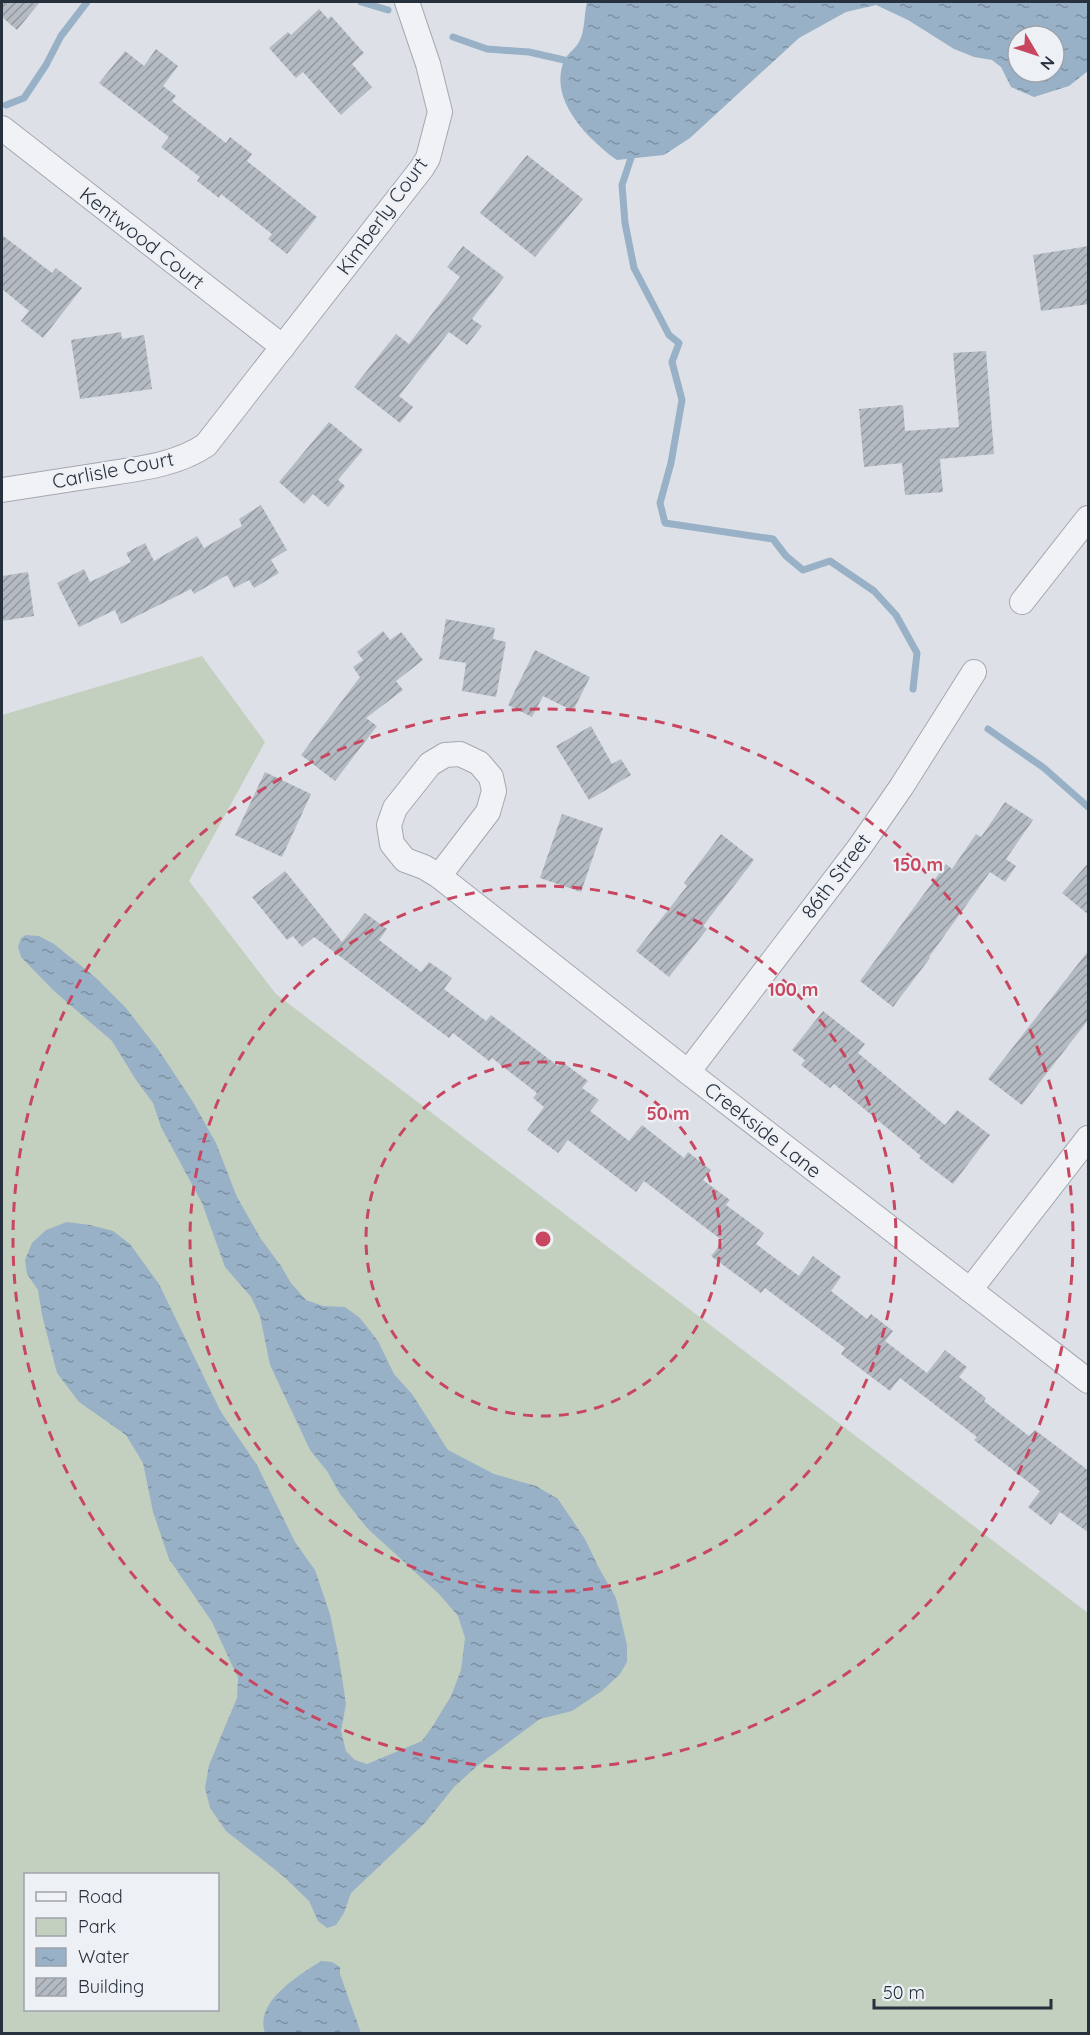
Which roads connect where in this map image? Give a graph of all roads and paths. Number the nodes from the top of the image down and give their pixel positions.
1 (408, 2) edge
2 (2, 128) edge
3 (283, 347) junction
4 (2, 490) edge
5 (1089, 518) edge
6 (1022, 602) dead end
7 (974, 672) dead end
8 (439, 876) junction
9 (688, 1072) junction
10 (1089, 1138) edge
11 (970, 1290) junction
12 (1089, 1381) edge

1 - 3 street, Kimberly Court
2 - 3 street, Kentwood Court
3 - 4 street, Carlisle Court
5 - 6 street
7 - 9 street, 86th Street
8 - 8 street, Creekside Lane
8 - 9 street, Creekside Lane
9 - 11 street, Creekside Lane
10 - 11 street
11 - 12 street, Creekside Lane

